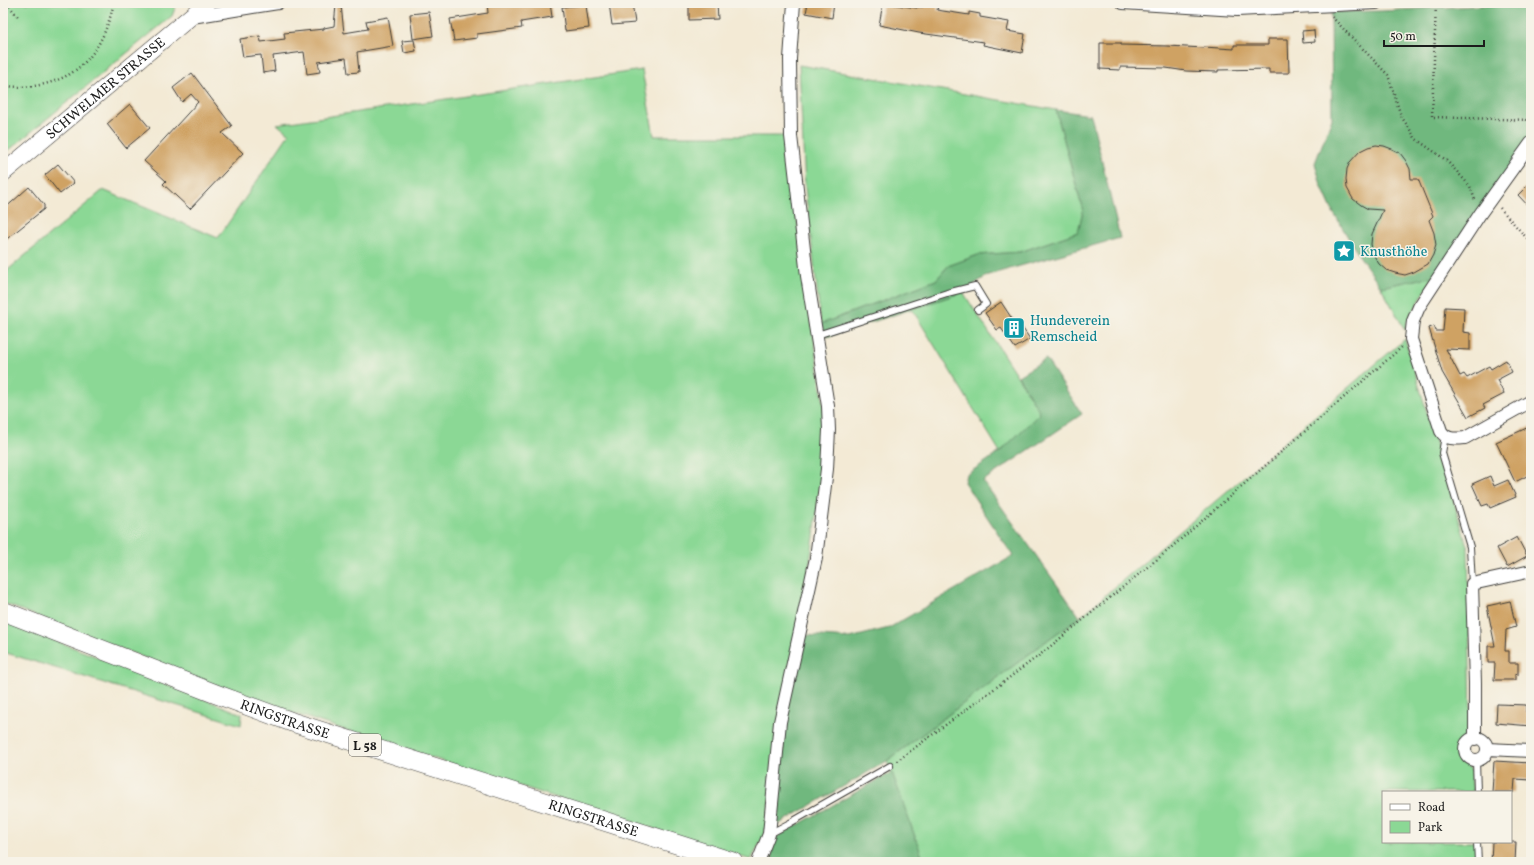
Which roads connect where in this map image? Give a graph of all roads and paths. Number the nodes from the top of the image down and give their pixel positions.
1 (8, 3) edge
2 (114, 3) edge
3 (208, 3) edge
4 (278, 3) edge
5 (794, 3) edge
6 (1123, 3) edge
7 (1376, 3) edge
8 (1436, 3) edge
9 (1237, 7) edge
10 (1322, 7) junction
11 (191, 17) junction
12 (19, 18) dead end
13 (3, 85) edge
14 (1531, 120) edge
15 (1531, 143) edge
16 (3, 174) edge
17 (1491, 200) junction
18 (1480, 214) junction
19 (1531, 243) edge
20 (978, 310) dead end
21 (816, 335) junction
22 (1411, 339) junction
23 (1531, 401) edge
24 (1445, 436) junction
25 (1531, 571) edge
26 (1472, 584) junction
27 (3, 611) edge
28 (1474, 739) junction
29 (1488, 749) junction
30 (1531, 751) edge
31 (1476, 760) junction
32 (890, 766) joint
33 (1477, 791) edge
34 (769, 834) junction
35 (1478, 843) edge
36 (733, 862) edge
37 (758, 862) edge
38 (1478, 862) edge

1 - 12 path
2 - 13 path
3 - 11 street, SCHWELMER STRASSE
4 - 11 street
5 - 21 street
6 - 9 street
7 - 10 street
8 - 14 path
9 - 10 street
10 - 18 path
11 - 16 street, SCHWELMER STRASSE
15 - 17 street
17 - 18 street
17 - 19 path
18 - 22 street
20 - 21 lane
21 - 34 street
22 - 24 street
22 - 32 path
23 - 24 street
24 - 26 lane
25 - 26 street
26 - 28 street
27 - 36 main road, RINGSTRASSE / L 58
28 - 29 street
28 - 31 street
29 - 30 street
29 - 31 street
31 - 33 lane
32 - 34 lane
34 - 37 street
35 - 38 lane

